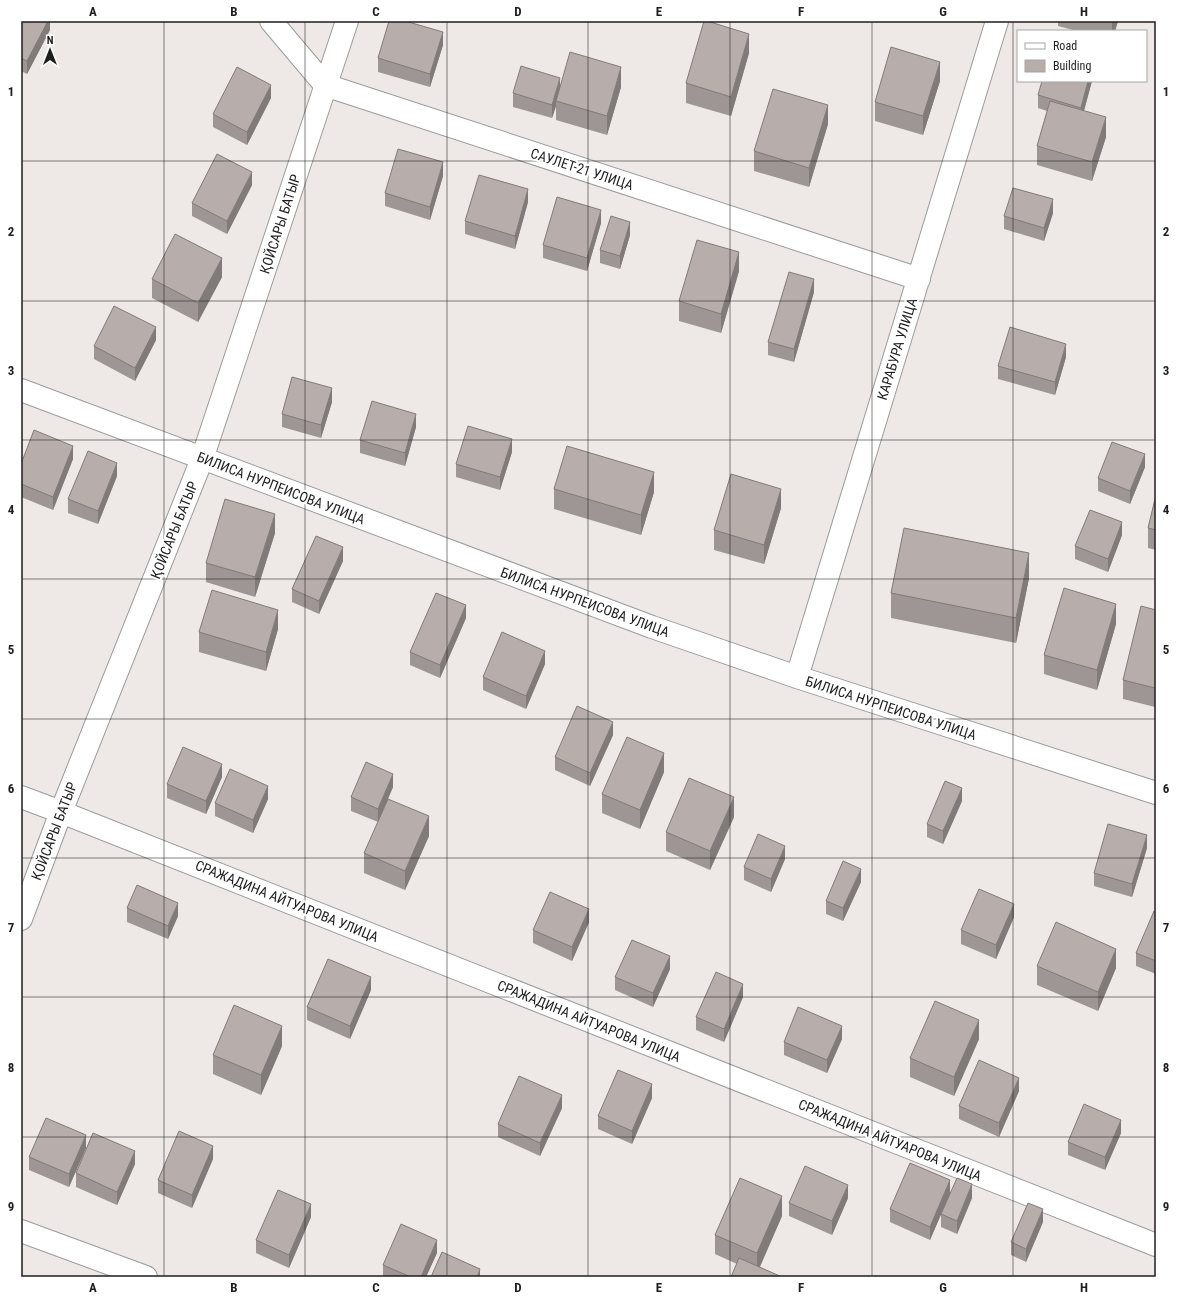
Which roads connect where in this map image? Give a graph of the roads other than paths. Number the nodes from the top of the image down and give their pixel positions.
1 (271, 21) edge
2 (347, 21) edge
3 (998, 21) edge
4 (325, 85) junction
5 (919, 279) junction
6 (21, 390) edge
7 (202, 459) junction
8 (797, 678) junction
9 (1156, 793) edge
10 (21, 797) edge
11 (61, 812) junction
12 (21, 919) edge
13 (21, 1231) edge
14 (1156, 1245) edge
15 (146, 1277) edge

1 - 4 street
2 - 4 street, ҚОЙСАРЫ БАТЫР
3 - 5 street, КАРАБУРА УЛИЦА
4 - 5 street, САУЛЕТ-21 УЛИЦА
4 - 7 street, ҚОЙСАРЫ БАТЫР
5 - 8 street, КАРАБУРА УЛИЦА
6 - 7 street, БИЛИСА НУРПЕИСОВА УЛИЦА
7 - 8 street, БИЛИСА НУРПЕИСОВА УЛИЦА
7 - 11 street, ҚОЙСАРЫ БАТЫР
8 - 9 street, БИЛИСА НУРПЕИСОВА УЛИЦА
10 - 11 street, СРАЖАДИНА АЙТУАРОВА УЛИЦА
11 - 12 street, ҚОЙСАРЫ БАТЫР
11 - 14 street, СРАЖАДИНА АЙТУАРОВА УЛИЦА
13 - 15 street

